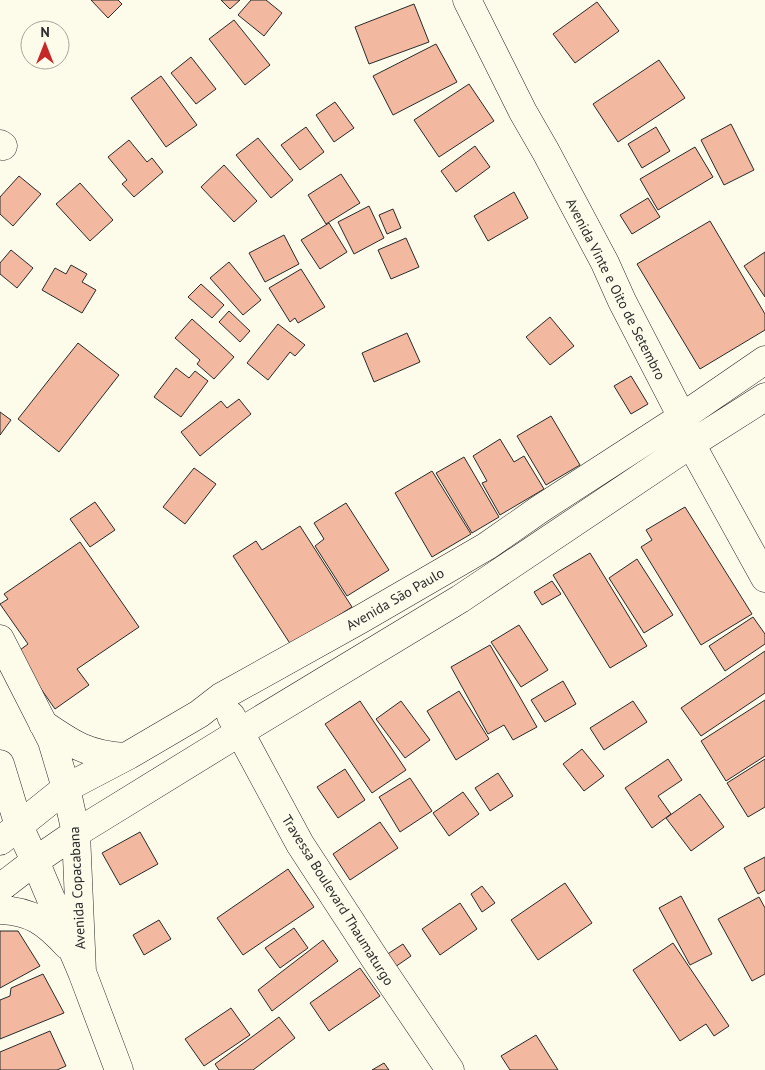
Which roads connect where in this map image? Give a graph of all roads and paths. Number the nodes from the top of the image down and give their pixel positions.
1 (466, 0) edge
2 (765, 360) edge
3 (765, 397) edge
4 (682, 417) junction
5 (691, 444) junction
6 (442, 573) junction
7 (765, 578) edge
8 (460, 599) junction
9 (0, 639) edge
10 (221, 697) junction
11 (42, 724) junction
12 (240, 732) junction
13 (125, 757) junction
14 (0, 764) edge
15 (66, 788) junction
16 (9, 833) edge
17 (76, 833) junction
18 (35, 860) junction
19 (0, 888) edge
20 (0, 910) edge
21 (78, 962) junction
22 (119, 1070) edge
23 (450, 1070) edge

1 - 4 street, Avenida Vinte e Oito de Setembro
2 - 4 street, Avenida São Paulo
3 - 5 street
4 - 5 street, Avenida Vinte e Oito de Setembro
4 - 6 street, Avenida São Paulo
5 - 7 street, Avenida Vinte e Oito de Setembro
5 - 8 street
6 - 8 street
6 - 10 street, Avenida São Paulo
8 - 12 street
9 - 11 street, Avenida Copacabana
10 - 12 street, Travessa Boulevard Thaumaturgo
10 - 13 street, Avenida São Paulo
11 - 13 street
11 - 15 street, Avenida Copacabana
12 - 17 street
12 - 23 street, Travessa Boulevard Thaumaturgo
13 - 15 street, Avenida São Paulo
14 - 16 street, Avenida Copacabana
15 - 16 street, Avenida São Paulo
15 - 17 street, Avenida Copacabana
16 - 18 street, Avenida Copacabana
17 - 18 street
17 - 21 street, Avenida Copacabana
18 - 19 street
18 - 21 street, Avenida Copacabana
20 - 21 street
21 - 22 street, Avenida Copacabana

